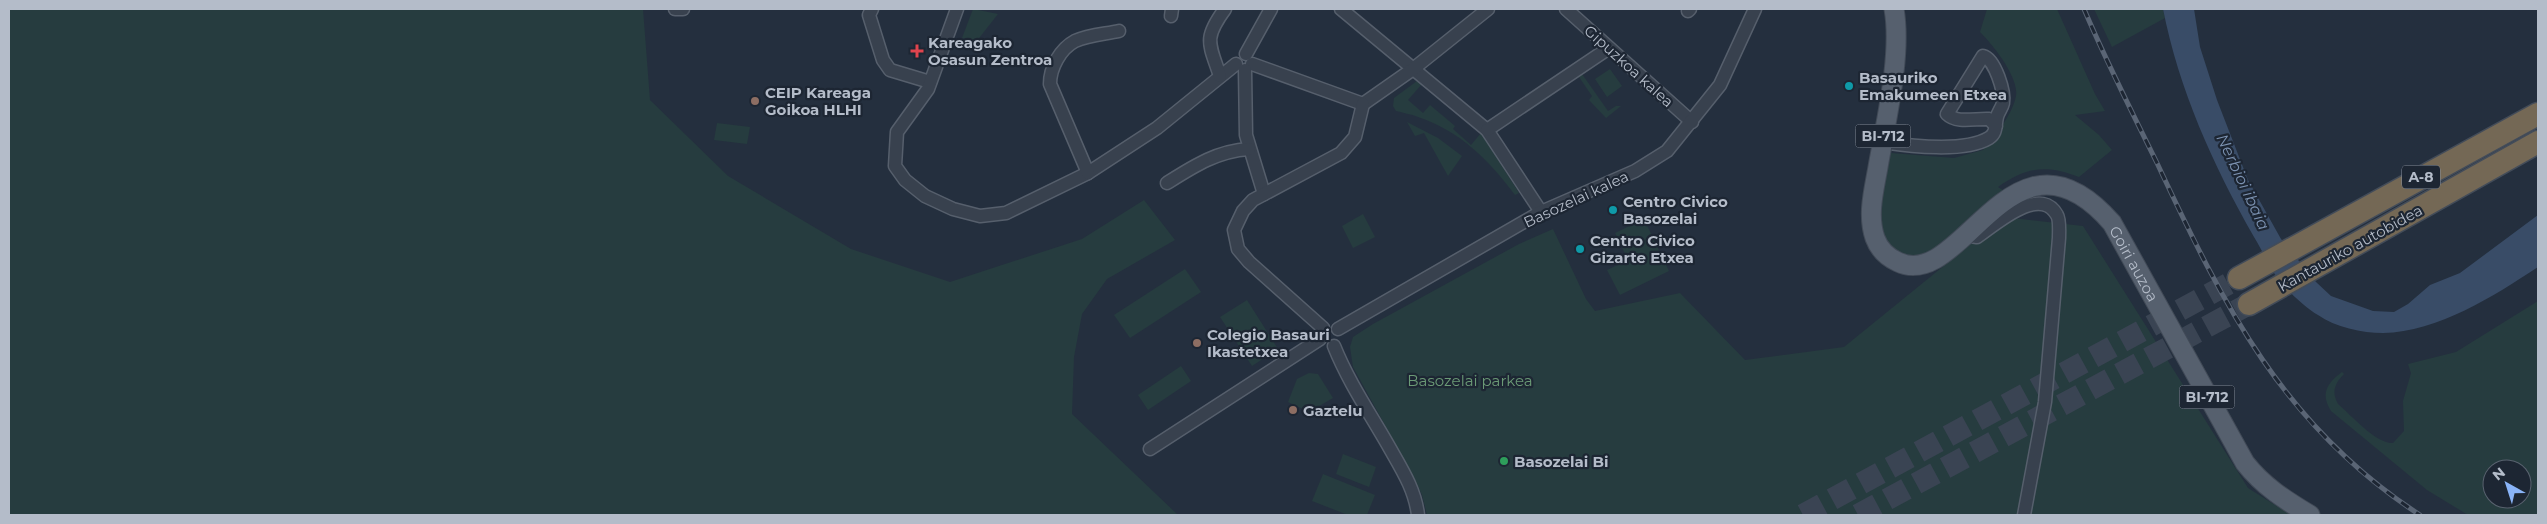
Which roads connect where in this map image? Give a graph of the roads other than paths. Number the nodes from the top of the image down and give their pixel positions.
1 (675, 9) edge
2 (683, 9) edge
3 (872, 9) edge
4 (957, 9) edge
5 (1225, 9) edge
6 (1271, 9) edge
7 (1341, 9) edge
8 (1488, 9) edge
9 (1566, 9) edge
10 (1755, 9) edge
11 (1894, 9) edge
12 (1119, 31) dead end
13 (1609, 48) junction
14 (1245, 63) junction
15 (1413, 69) junction
16 (1220, 76) junction
17 (930, 82) junction
18 (1363, 104) junction
19 (2538, 114) edge
20 (1692, 122) junction
21 (1996, 126) junction
22 (1487, 130) junction
23 (1882, 142) junction
24 (2538, 142) edge
25 (1249, 149) junction
26 (1088, 173) junction
27 (1167, 183) dead end
28 (1264, 194) junction
29 (1541, 212) junction
30 (1968, 232) junction
31 (2245, 275) tunnel mouth
32 (2258, 300) tunnel mouth
33 (1338, 329) junction
34 (1321, 334) junction
35 (1334, 346) junction
36 (1150, 449) dead end
37 (1418, 515) edge
38 (2024, 515) edge
39 (2310, 515) edge

1 - 2 street
3 - 17 street
4 - 17 street
5 - 16 street
6 - 14 street
7 - 15 street
8 - 15 street
9 - 13 street, Gipuzkoa kalea
10 - 20 street, Basozelai kalea
11 - 23 main road, BI-712
12 - 26 street
13 - 20 street, Gipuzkoa kalea
13 - 22 street
14 - 16 street
14 - 18 street
14 - 25 street
15 - 18 street
15 - 22 street
16 - 26 street
17 - 26 street
18 - 28 street
19 - 31 highway, Kantauriko autobidea / A-8
20 - 29 street, Basozelai kalea
21 - 21 street
21 - 23 street
22 - 29 street
23 - 30 main road, Goiri auzoa / BI-712
24 - 32 highway, Kantauriko autobidea / A-8
25 - 27 street
25 - 28 street
28 - 34 street
29 - 33 street, Basozelai kalea
30 - 38 street
30 - 39 main road, Goiri auzoa / BI-712
33 - 34 street
33 - 35 street
34 - 35 street
34 - 36 street
35 - 37 street

